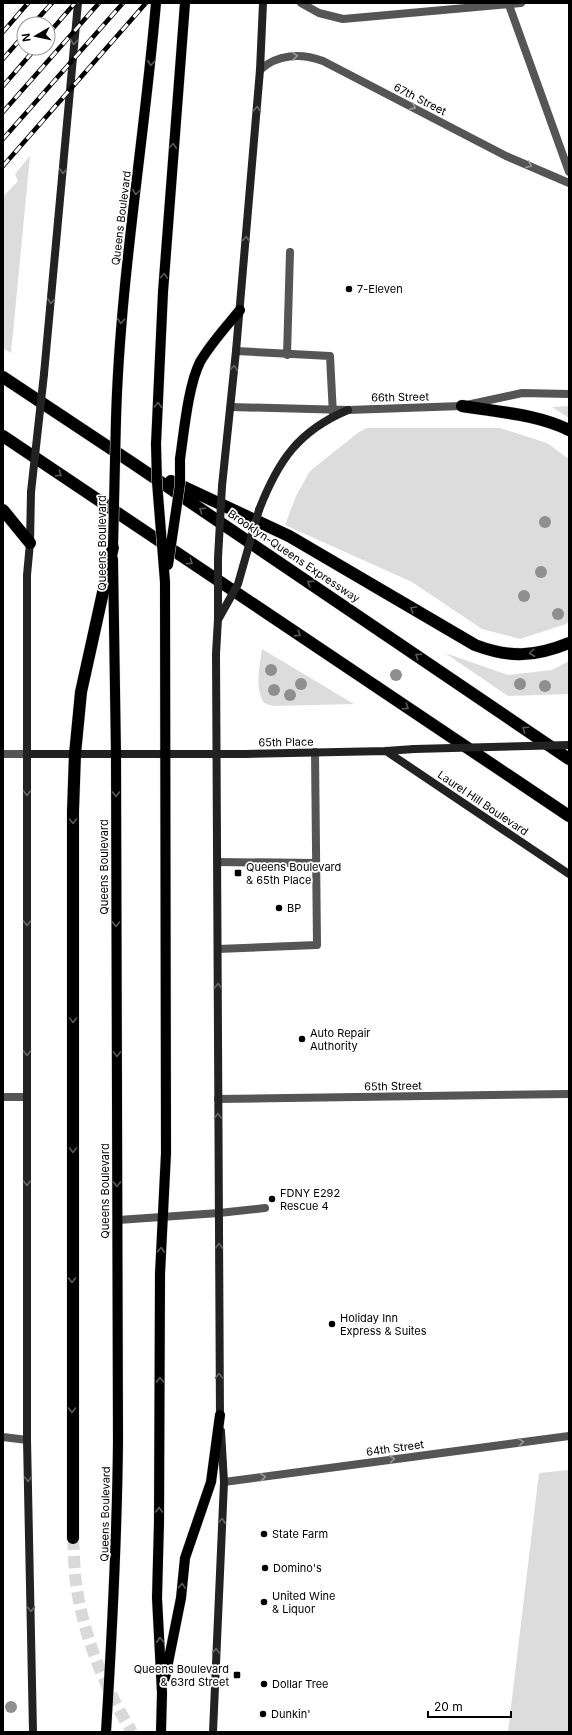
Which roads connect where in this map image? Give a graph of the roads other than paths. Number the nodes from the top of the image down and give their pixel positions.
1 (78, 3) edge
2 (156, 3) edge
3 (185, 3) edge
4 (263, 3) edge
5 (301, 3) edge
6 (521, 3) edge
7 (510, 4) junction
8 (260, 70) junction
9 (569, 172) edge
10 (569, 183) edge
11 (290, 252) dead end
12 (240, 310) junction
13 (236, 351) junction
14 (287, 355) junction
15 (3, 377) edge
16 (569, 394) edge
17 (462, 406) junction
18 (231, 407) junction
19 (332, 413) junction
20 (569, 430) edge
21 (3, 436) edge
22 (134, 464) junction
23 (3, 510) edge
24 (30, 543) junction
25 (113, 547) junction
26 (165, 582) junction
27 (218, 619) junction
28 (569, 643) edge
29 (569, 745) edge
30 (386, 751) junction
31 (315, 752) junction
32 (3, 754) edge
33 (27, 754) junction
34 (75, 754) junction
35 (116, 754) junction
36 (165, 754) junction
37 (217, 754) junction
38 (569, 759) edge
39 (569, 816) edge
40 (217, 862) junction
41 (316, 863) junction
42 (569, 874) edge
43 (218, 949) junction
44 (569, 1094) edge
45 (3, 1097) edge
46 (27, 1097) junction
47 (218, 1099) junction
48 (265, 1208) dead end
49 (219, 1213) junction
50 (163, 1217) junction
51 (118, 1220) junction
52 (220, 1415) junction
53 (569, 1436) edge
54 (3, 1437) edge
55 (27, 1440) junction
56 (224, 1482) junction
57 (73, 1538) tunnel mouth
58 (162, 1693) junction
59 (33, 1732) edge
60 (106, 1732) edge
61 (161, 1732) edge
62 (213, 1732) edge

1 -> 24 street, bridge
2 -> 25 main road, Queens Boulevard, bridge
26 -> 3 main road, bridge
4 - 8 street
5 - 7 street
6 - 7 street
7 - 9 street
8 -> 10 street, 67th Street
12 -> 8 street
11 - 14 street
12 - 13 street
12 - 26 main road, bridge
13 - 14 street
18 -> 13 street
14 - 19 street
15 - 22 highway, Brooklyn-Queens Expressway
16 - 17 street, 66th Street
17 - 19 street, 66th Street
17 - 20 highway
18 - 19 street
18 - 27 street, bridge
19 - 27 street, bridge
21 -> 39 highway
28 -> 22 highway
38 -> 22 highway, Brooklyn-Queens Expressway
23 - 24 highway
24 - 33 street
25 - 34 highway
25 - 35 main road, Queens Boulevard
26 - 36 main road
27 - 37 street
29 - 30 street, 65th Place, bridge
30 - 31 street, 65th Place
30 - 42 street, Laurel Hill Boulevard
31 - 37 street, 65th Place
31 - 41 street
32 - 33 street, 65th Place
33 - 34 street, 65th Place
33 -> 46 street
34 - 35 street, 65th Place
34 -> 57 highway
35 - 36 street, 65th Place
35 -> 51 main road, Queens Boulevard
36 - 37 street, 65th Place
36 - 50 main road
37 - 40 street
40 - 41 street
40 - 43 street
41 - 43 street
47 -> 43 street
44 - 47 street, 65th Street
45 - 46 street
46 -> 55 street
49 -> 47 street
48 - 49 street
49 - 50 street
52 -> 49 street
50 - 51 street
58 -> 50 main road
51 - 60 main road, Queens Boulevard
52 - 56 street
58 -> 52 main road
56 -> 53 street, 64th Street
54 - 55 street
55 -> 59 street
62 -> 56 street
58 - 61 main road

